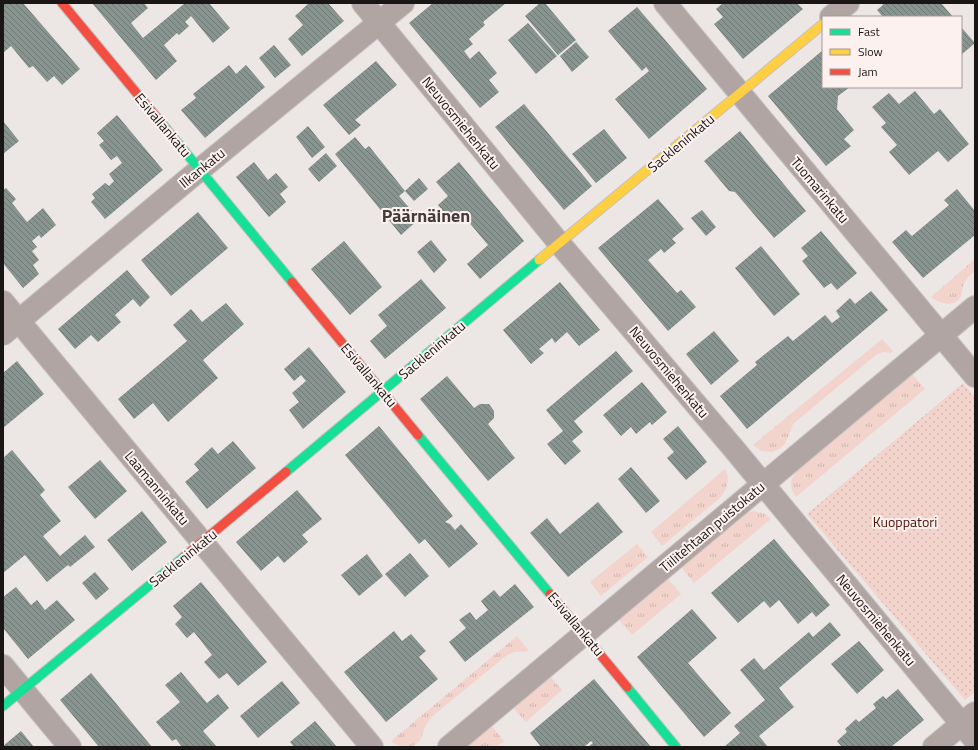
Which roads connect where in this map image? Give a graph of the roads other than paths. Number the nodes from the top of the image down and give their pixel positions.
1 (62, 3) edge
2 (363, 3) edge
3 (403, 3) edge
4 (665, 3) edge
5 (848, 3) edge
6 (832, 16) edge
7 (379, 22) junction
8 (822, 25) edge
9 (740, 94) junction
10 (200, 170) junction
11 (559, 243) junction
12 (3, 302) edge
13 (975, 307) edge
14 (11, 328) edge
15 (941, 336) junction
16 (975, 376) edge
17 (383, 392) junction
18 (763, 484) junction
19 (202, 542) junction
20 (584, 634) junction
21 (3, 666) edge
22 (22, 690) junction
23 (3, 706) edge
24 (971, 726) edge
25 (70, 747) edge
26 (372, 747) edge
27 (449, 747) edge
28 (676, 747) edge
29 (934, 747) edge

1 - 10 street, Esivallankatu
2 - 7 street, Neuvosmiehenkatu
3 - 7 street, Ilkankatu
4 - 9 street, Tuomarinkatu
5 - 6 street
7 - 10 street, Ilkankatu
7 - 11 street, Neuvosmiehenkatu
8 - 9 street, Sackleninkatu
9 - 11 street, Sackleninkatu
9 - 15 street, Tuomarinkatu
10 - 14 street, Ilkankatu
10 - 17 street, Esivallankatu
11 - 17 street, Sackleninkatu
11 - 18 street, Neuvosmiehenkatu
12 - 14 street, Laamanninkatu
13 - 15 street, Tiilitehtaan puistokatu
14 - 19 street, Laamanninkatu
15 - 16 street, Tuomarinkatu
15 - 18 street, Tiilitehtaan puistokatu
17 - 19 street, Sackleninkatu
17 - 20 street, Esivallankatu
18 - 20 street, Tiilitehtaan puistokatu
18 - 24 street, Neuvosmiehenkatu
19 - 22 street, Sackleninkatu
19 - 26 street, Laamanninkatu
20 - 27 street, Tiilitehtaan puistokatu
20 - 28 street, Esivallankatu
21 - 22 street
22 - 23 street, Sackleninkatu
22 - 25 street
24 - 29 street

